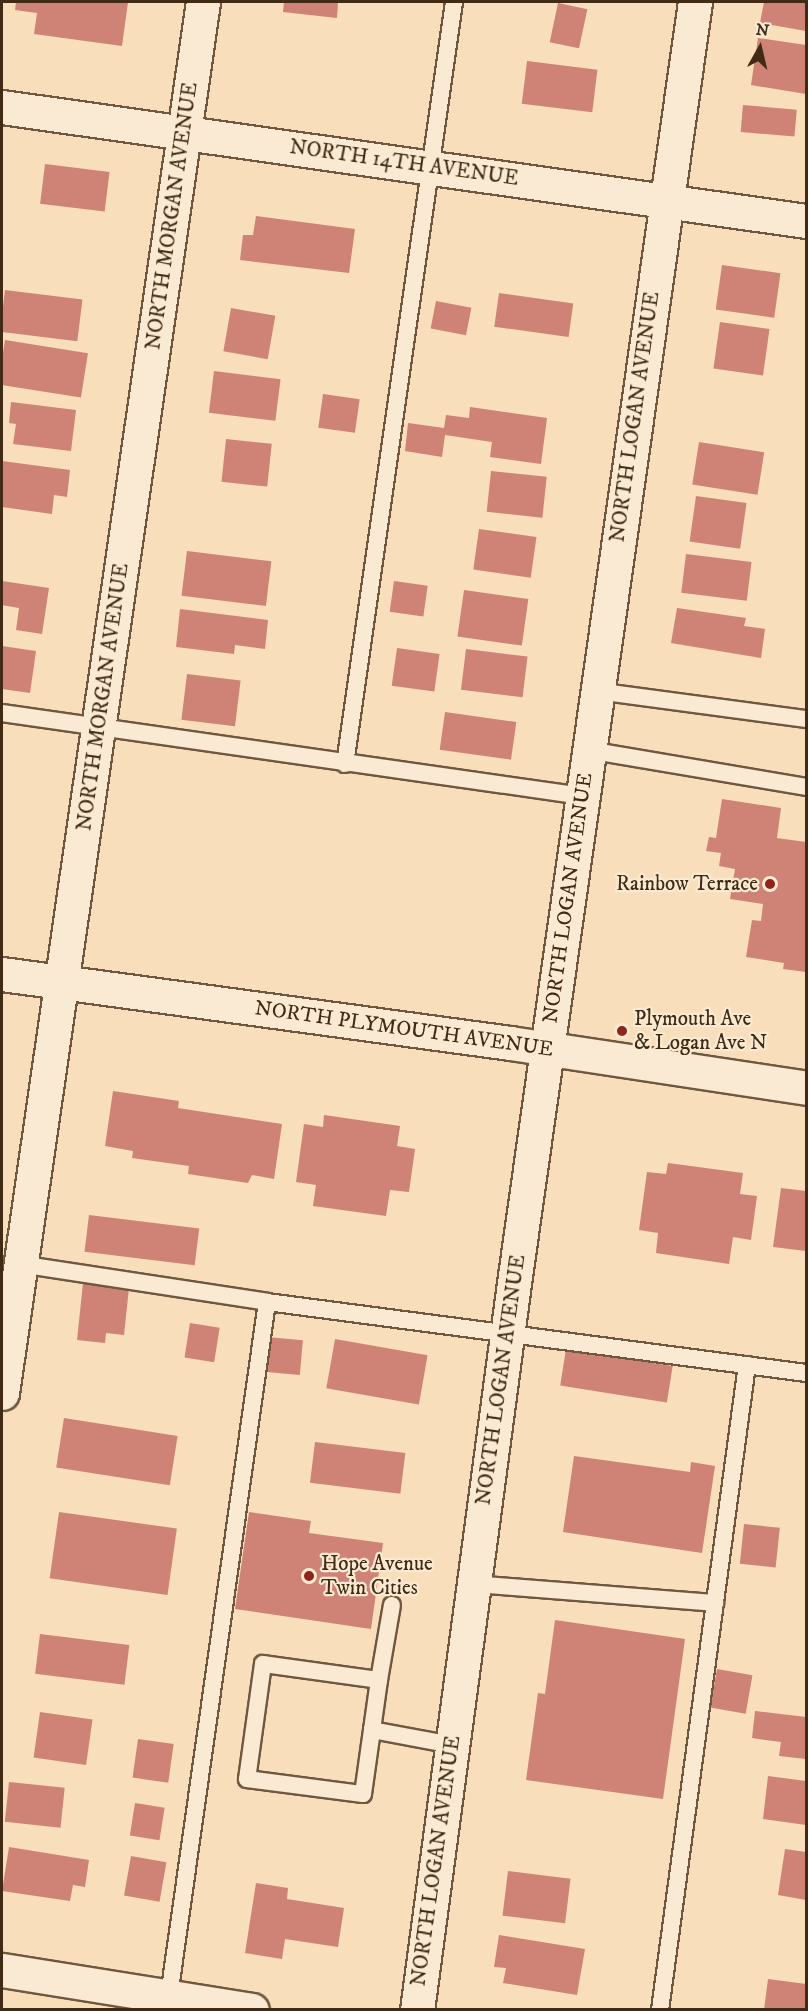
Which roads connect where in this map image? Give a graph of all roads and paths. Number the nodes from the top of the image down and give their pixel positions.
1 (203, 2) edge
2 (454, 2) edge
3 (695, 2) edge
4 (2, 107) edge
5 (183, 131) junction
6 (433, 167) junction
7 (666, 201) junction
8 (807, 220) edge
9 (596, 691) junction
10 (2, 713) edge
11 (807, 718) edge
12 (98, 727) junction
13 (588, 750) junction
14 (345, 764) junction
15 (807, 787) edge
16 (582, 796) junction
17 (2, 974) edge
18 (62, 982) junction
19 (547, 1048) junction
20 (807, 1088) edge
21 (20, 1264) junction
22 (267, 1302) junction
23 (508, 1332) junction
24 (747, 1365) junction
25 (807, 1373) edge
26 (2, 1392) edge
27 (474, 1584) junction
28 (715, 1603) junction
29 (392, 1605) dead end
30 (379, 1680) junction
31 (372, 1730) junction
32 (452, 1745) junction
33 (2, 1970) edge
34 (168, 2003) edge
35 (252, 2010) edge
36 (417, 2010) edge
37 (660, 2010) edge

1 - 5 street, NORTH MORGAN AVENUE
2 - 6 lane
3 - 7 street, NORTH LOGAN AVENUE
4 - 5 street, NORTH 14TH AVENUE
5 - 6 street, NORTH 14TH AVENUE
5 - 12 street, NORTH MORGAN AVENUE
6 - 7 street, NORTH 14TH AVENUE
6 - 14 lane
7 - 8 street, NORTH 14TH AVENUE
7 - 9 street, NORTH LOGAN AVENUE
9 - 11 lane
9 - 13 street, NORTH LOGAN AVENUE
10 - 12 lane
12 - 14 lane
12 - 18 street, NORTH MORGAN AVENUE
13 - 15 lane
13 - 16 street, NORTH LOGAN AVENUE
14 - 16 lane
16 - 19 street, NORTH LOGAN AVENUE
17 - 18 street, NORTH PLYMOUTH AVENUE
18 - 19 street, NORTH PLYMOUTH AVENUE
18 - 21 street, NORTH MORGAN AVENUE
19 - 20 street, NORTH PLYMOUTH AVENUE
19 - 23 street, NORTH LOGAN AVENUE
21 - 22 lane
21 - 26 street, NORTH MORGAN AVENUE
22 - 23 lane
22 - 34 lane
23 - 24 lane
23 - 27 street, NORTH LOGAN AVENUE
24 - 25 lane
24 - 28 lane
27 - 28 lane
27 - 32 street, NORTH LOGAN AVENUE
28 - 37 lane
29 - 30 lane
30 - 31 lane
30 - 31 lane
31 - 32 lane
32 - 36 street, NORTH LOGAN AVENUE
33 - 34 street
34 - 35 street

